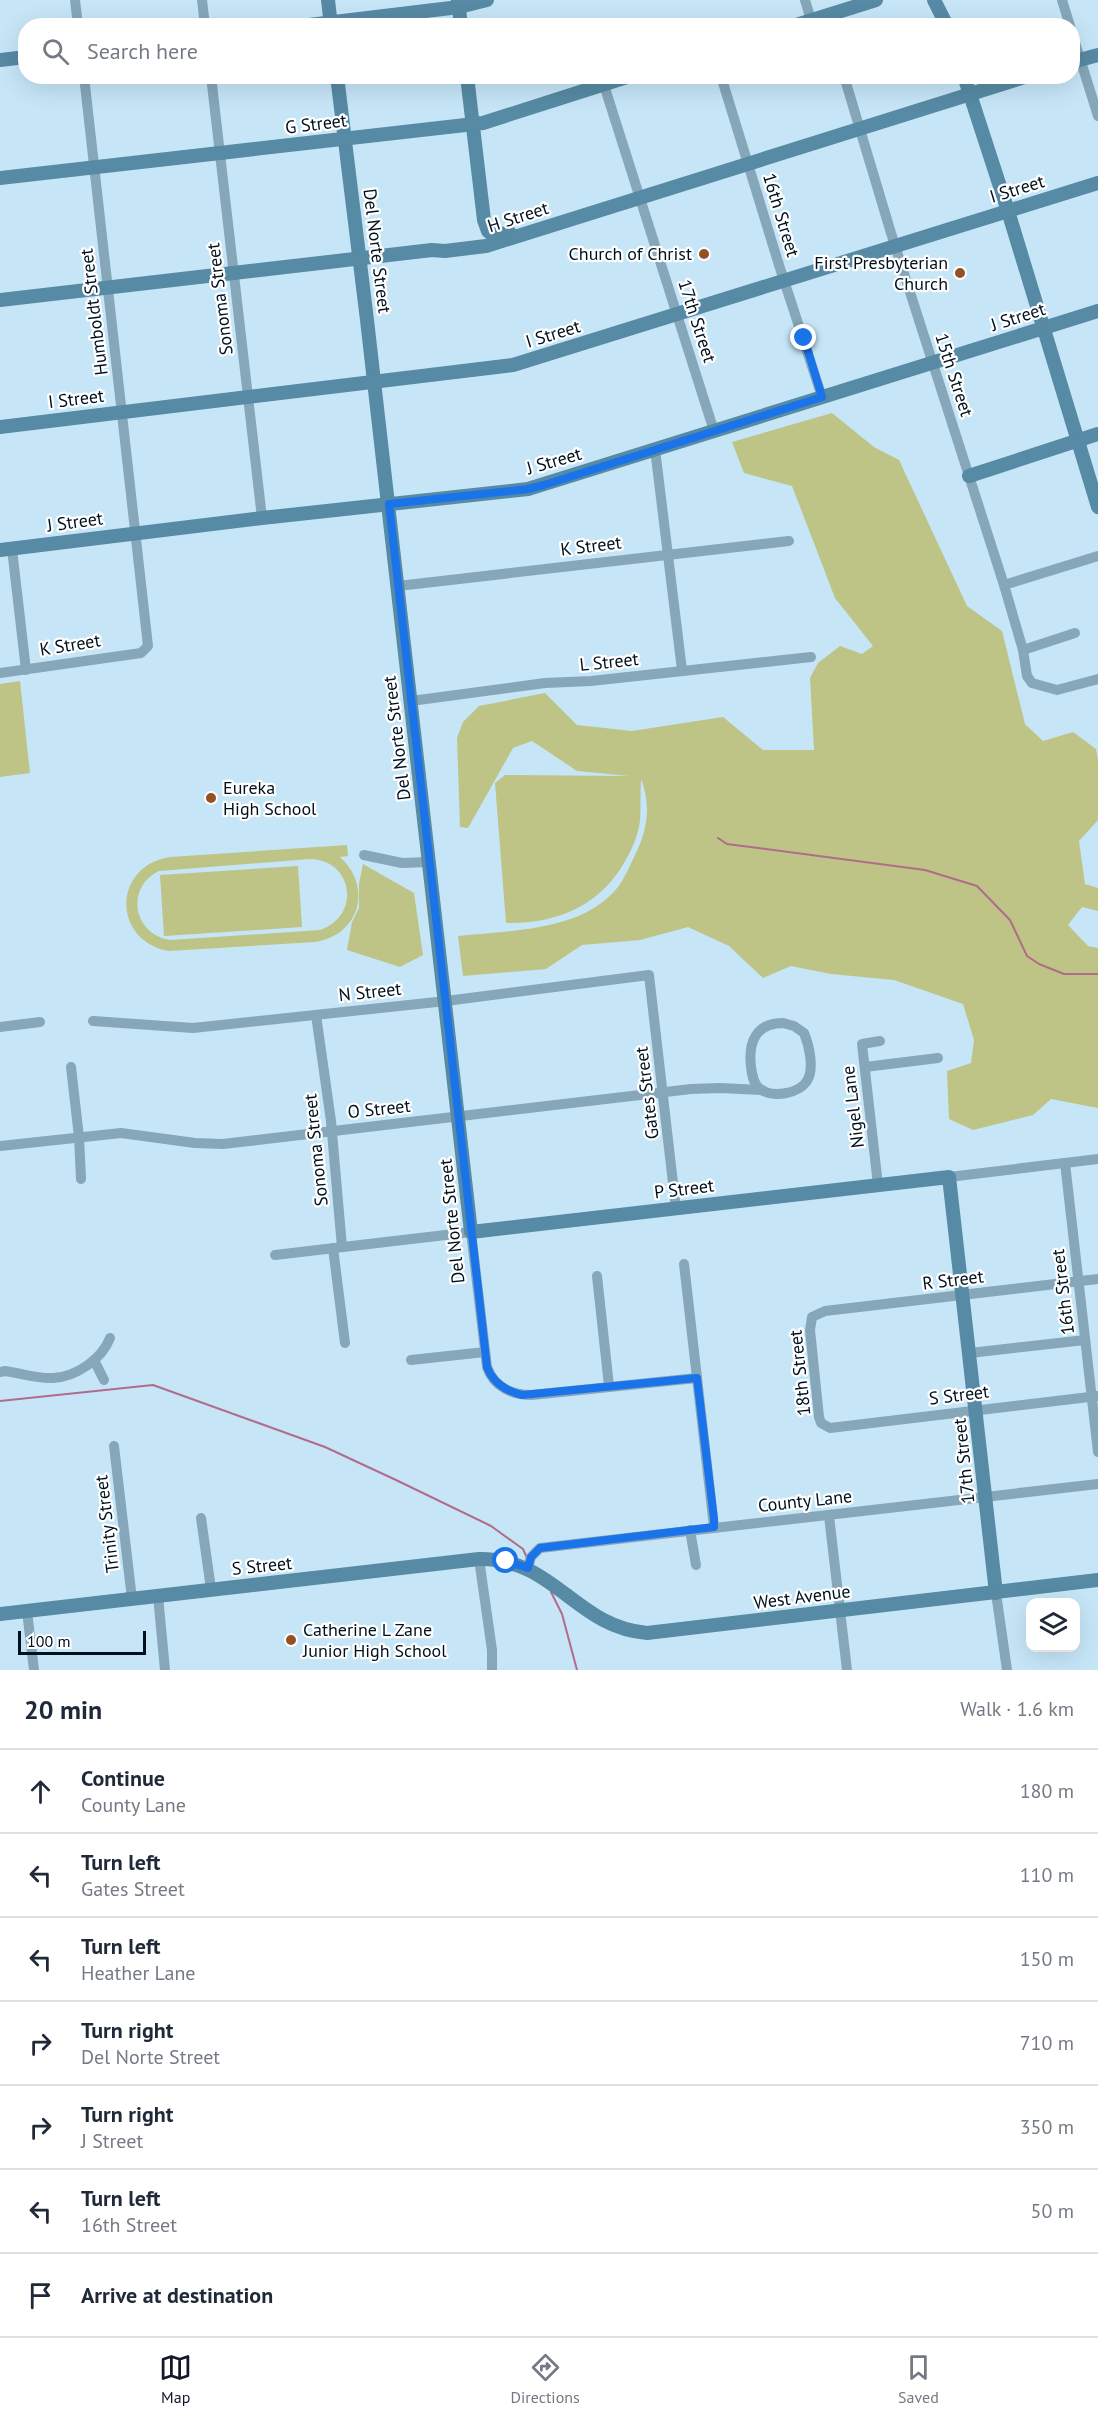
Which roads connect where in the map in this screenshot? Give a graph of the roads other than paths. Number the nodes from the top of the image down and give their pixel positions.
1 (75, 0) edge
2 (202, 0) edge
3 (328, 0) edge
4 (487, 0) edge
5 (805, 0) edge
6 (876, 0) edge
7 (934, 0) edge
8 (1062, 0) edge
9 (458, 3) edge
10 (77, 18) edge
11 (204, 18) edge
12 (330, 18) edge
13 (367, 18) edge
14 (460, 18) edge
15 (810, 18) edge
16 (834, 18) edge
17 (943, 18) edge
18 (1068, 18) edge
19 (1098, 54) edge
20 (18, 58) edge
21 (0, 60) edge
22 (1080, 60) edge
23 (1080, 69) edge
24 (85, 84) edge
25 (212, 84) edge
26 (338, 84) edge
27 (468, 84) edge
28 (607, 84) edge
29 (723, 84) edge
30 (846, 84) edge
31 (967, 84) edge
32 (1004, 84) edge
33 (604, 85) junction
34 (970, 95) junction
35 (1098, 116) edge
36 (472, 124) junction
37 (860, 128) junction
38 (344, 139) junction
39 (220, 153) junction
40 (748, 165) junction
41 (94, 168) junction
42 (0, 178) edge
43 (1098, 183) edge
44 (640, 198) junction
45 (1008, 211) junction
46 (484, 220) junction
47 (550, 226) junction
48 (896, 246) junction
49 (432, 250) junction
50 (359, 258) junction
51 (234, 273) junction
52 (785, 281) junction
53 (108, 288) junction
54 (0, 300) edge
55 (1098, 310) edge
56 (676, 314) junction
57 (1042, 328) junction
58 (933, 363) junction
59 (374, 381) junction
60 (248, 396) junction
61 (822, 397) junction
62 (122, 412) junction
63 (0, 427) edge
64 (714, 431) junction
65 (1098, 434) edge
66 (1077, 441) junction
67 (655, 449) junction
68 (969, 476) junction
69 (389, 504) junction
70 (1098, 507) edge
71 (262, 518) junction
72 (136, 532) junction
73 (789, 541) dead end
74 (6, 550) edge
75 (668, 555) junction
76 (1098, 556) edge
77 (1004, 585) junction
78 (398, 586) junction
79 (1075, 633) dead end
80 (146, 650) joint
81 (1023, 650) junction
82 (811, 657) dead end
83 (26, 670) junction
84 (682, 670) junction
85 (0, 673) edge
86 (1098, 679) edge
87 (411, 701) junction
88 (364, 855) dead end
89 (430, 862) junction
90 (649, 975) joint
91 (446, 1001) junction
92 (316, 1015) junction
93 (93, 1021) dead end
94 (40, 1022) dead end
95 (0, 1027) edge
96 (880, 1041) dead end
97 (938, 1058) dead end
98 (70, 1067) dead end
99 (865, 1067) junction
100 (762, 1090) junction
101 (664, 1093) junction
102 (459, 1117) junction
103 (332, 1131) junction
104 (79, 1137) junction
105 (0, 1146) edge
106 (1098, 1159) edge
107 (1065, 1163) junction
108 (949, 1177) junction
109 (81, 1179) dead end
110 (878, 1185) junction
111 (676, 1209) junction
112 (471, 1232) junction
113 (338, 1247) junction
114 (275, 1255) dead end
115 (684, 1264) dead end
116 (597, 1276) dead end
117 (1098, 1280) edge
118 (1078, 1282) junction
119 (964, 1295) junction
120 (812, 1317) joint
121 (110, 1338) dead end
122 (1085, 1340) junction
123 (345, 1343) dead end
124 (485, 1352) junction
125 (970, 1353) junction
126 (94, 1359) junction
127 (411, 1360) dead end
128 (0, 1372) edge
129 (697, 1378) junction
130 (104, 1380) dead end
131 (609, 1386) junction
132 (1095, 1397) edge
133 (977, 1411) junction
134 (824, 1425) joint
135 (114, 1446) dead end
136 (1098, 1452) edge
137 (1098, 1484) edge
138 (987, 1496) junction
139 (829, 1516) junction
140 (201, 1518) dead end
141 (714, 1527) junction
142 (690, 1530) junction
143 (479, 1559) junction
144 (696, 1565) dead end
145 (528, 1568) junction
146 (1098, 1580) edge
147 (211, 1589) junction
148 (996, 1593) junction
149 (158, 1596) junction
150 (132, 1599) junction
151 (27, 1611) junction
152 (840, 1611) junction
153 (0, 1614) edge
154 (34, 1670) edge
155 (165, 1670) edge
156 (492, 1670) edge
157 (847, 1670) edge
158 (1006, 1670) edge

1 - 10 street
2 - 11 street
3 - 12 street
4 - 9 street
5 - 15 street
6 - 16 street
7 - 17 street
8 - 18 street
9 - 13 street
9 - 14 street
19 - 22 street
20 - 21 street
23 - 35 street
24 - 41 street, Humboldt Street
25 - 39 street, Sonoma Street
26 - 38 street, Del Norte Street
27 - 36 street
28 - 33 street, G Street
29 - 40 street, 16th Street
30 - 37 street, 15th Street
31 - 34 street
32 - 34 street, H Street
33 - 36 street, G Street
33 - 44 street, 17th Street
34 - 37 street, H Street
34 - 45 street
36 - 38 street, G Street
36 - 46 street
37 - 40 street, H Street
37 - 48 street, 15th Street
38 - 39 street, G Street
38 - 50 street, Del Norte Street
39 - 41 street, G Street
39 - 51 street, Sonoma Street
40 - 44 street, H Street
40 - 52 street, 16th Street
41 - 42 street, G Street
41 - 53 street, Humboldt Street
43 - 45 street, I Street
44 - 47 street, H Street
44 - 56 street, 17th Street
45 - 48 street, I Street
45 - 57 street
46 - 47 street
46 - 49 street
47 - 49 street, H Street
48 - 52 street, I Street
48 - 58 street, 15th Street
49 - 50 street, H Street
50 - 51 street, H Street
50 - 59 street, Del Norte Street
51 - 53 street, H Street
51 - 60 street, Sonoma Street
52 - 56 street, I Street
52 - 61 street, 16th Street
53 - 54 street, H Street
53 - 62 street, Humboldt Street
55 - 57 street, J Street
56 - 59 street, I Street
56 - 64 street, 17th Street
57 - 58 street, J Street
57 - 66 street
58 - 61 street, J Street
58 - 68 street, 15th Street
59 - 60 street, I Street
59 - 69 street, Del Norte Street
60 - 62 street, I Street
60 - 71 street, Sonoma Street
61 - 64 street, J Street
62 - 63 street, I Street
62 - 72 street, Humboldt Street
64 - 67 street, J Street
65 - 66 street
66 - 68 street
66 - 70 street
67 - 69 street, J Street
67 - 75 street
68 - 77 street, 15th Street
69 - 71 street, J Street
69 - 78 street, Del Norte Street
71 - 72 street, J Street
72 - 74 street, J Street
72 - 80 street, Humboldt Street
73 - 75 street, K Street
74 - 83 street
75 - 78 street, K Street
75 - 84 street
76 - 77 street
77 - 81 street, 15th Street
78 - 87 street, Del Norte Street
79 - 81 street
80 - 83 street, K Street
81 - 86 street, 15th Street
82 - 84 street, L Street
83 - 85 street, K Street
84 - 87 street, L Street
87 - 89 street, Del Norte Street
88 - 89 street
89 - 91 street, Del Norte Street
90 - 91 street, N Street
90 - 101 street, Gates Street
91 - 92 street, N Street
91 - 102 street, Del Norte Street
92 - 93 street, N Street
92 - 103 street, Sonoma Street
94 - 95 street
96 - 99 street, Nigel Lane
97 - 99 street
98 - 104 street
99 - 110 street, Nigel Lane
100 - 100 street
100 - 101 street, O Street
101 - 102 street, O Street
101 - 111 street, Gates Street
102 - 103 street, O Street
102 - 112 street, Del Norte Street
103 - 104 street, O Street
103 - 113 street, Sonoma Street
104 - 105 street, O Street
104 - 109 street
106 - 107 street, P Street
107 - 108 street, P Street
107 - 118 street, 16th Street
108 - 110 street, P Street
108 - 119 street, 17th Street
110 - 111 street, P Street
111 - 112 street, P Street
112 - 113 street, P Street
112 - 124 street, Del Norte Street
113 - 114 street, P Street
113 - 123 street, Sonoma Street
115 - 129 street
116 - 131 street
117 - 118 street, R Street
118 - 119 street, R Street
118 - 122 street, 16th Street
119 - 120 street, R Street
119 - 125 street, 17th Street
120 - 134 street, 18th Street
121 - 126 street
122 - 125 street
122 - 132 street, 16th Street
124 - 127 street
124 - 131 street, Del Norte Street
125 - 133 street, 17th Street
126 - 128 street
126 - 130 street
129 - 131 street
129 - 141 street
132 - 133 street, S Street
132 - 136 street, 16th Street
133 - 134 street, S Street
133 - 138 street, 17th Street
135 - 150 street, Trinity Street
137 - 138 street, County Lane
138 - 139 street, County Lane
138 - 148 street, 17th Street
139 - 141 street, County Lane
139 - 152 street
140 - 147 street
141 - 142 street, County Lane
142 - 144 street
142 - 145 street, County Lane
143 - 145 street, S Street
143 - 147 street, S Street
143 - 156 street
145 - 152 street, West Avenue
146 - 148 street, West Avenue
147 - 149 street, S Street
148 - 152 street, West Avenue
148 - 158 street, 17th Street
149 - 150 street, S Street
149 - 155 street
150 - 151 street, S Street
151 - 153 street, S Street
151 - 154 street
152 - 157 street

